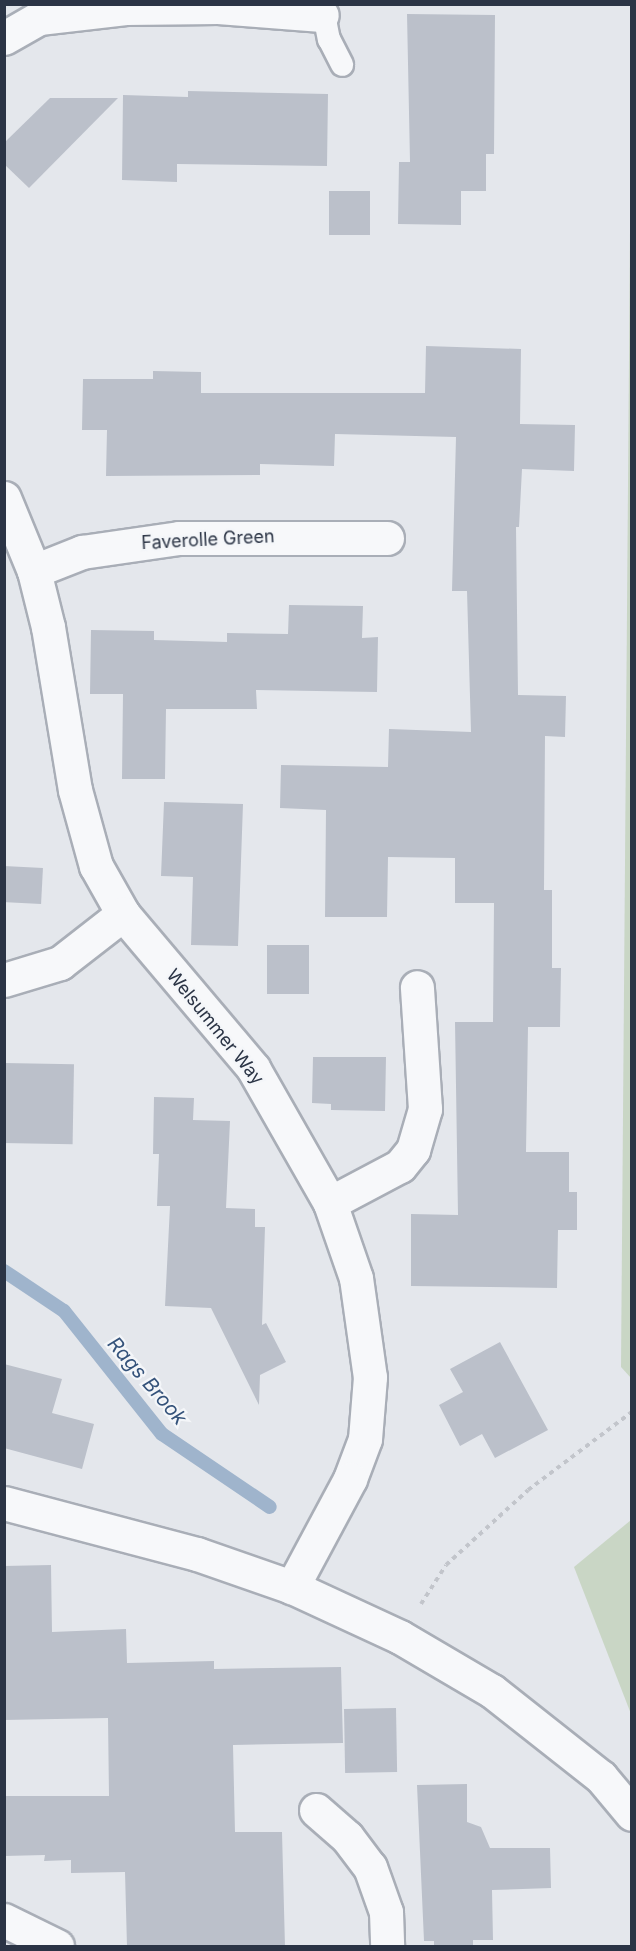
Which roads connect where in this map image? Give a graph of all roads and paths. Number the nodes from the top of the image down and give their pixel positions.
1 (322, 10) edge
2 (36, 11) edge
3 (4, 38) edge
4 (342, 65) dead end
5 (4, 498) edge
6 (387, 538) dead end
7 (33, 571) junction
8 (123, 914) junction
9 (4, 980) edge
10 (417, 987) dead end
11 (330, 1203) junction
12 (632, 1412) edge
13 (4, 1503) edge
14 (292, 1587) junction
15 (400, 1637) junction
16 (316, 1810) dead end
17 (632, 1814) edge
18 (4, 1920) edge
19 (57, 1947) edge
20 (387, 1947) edge

1 - 2 street
1 - 4 lane
2 - 3 street
5 - 7 street, Welsummer Way
6 - 7 street, Faverolle Green
7 - 8 street, Welsummer Way
8 - 9 street
8 - 11 street, Welsummer Way
10 - 11 street
11 - 14 street, Welsummer Way
12 - 15 path
13 - 14 street
14 - 15 street
15 - 17 street
16 - 20 street
18 - 19 street

